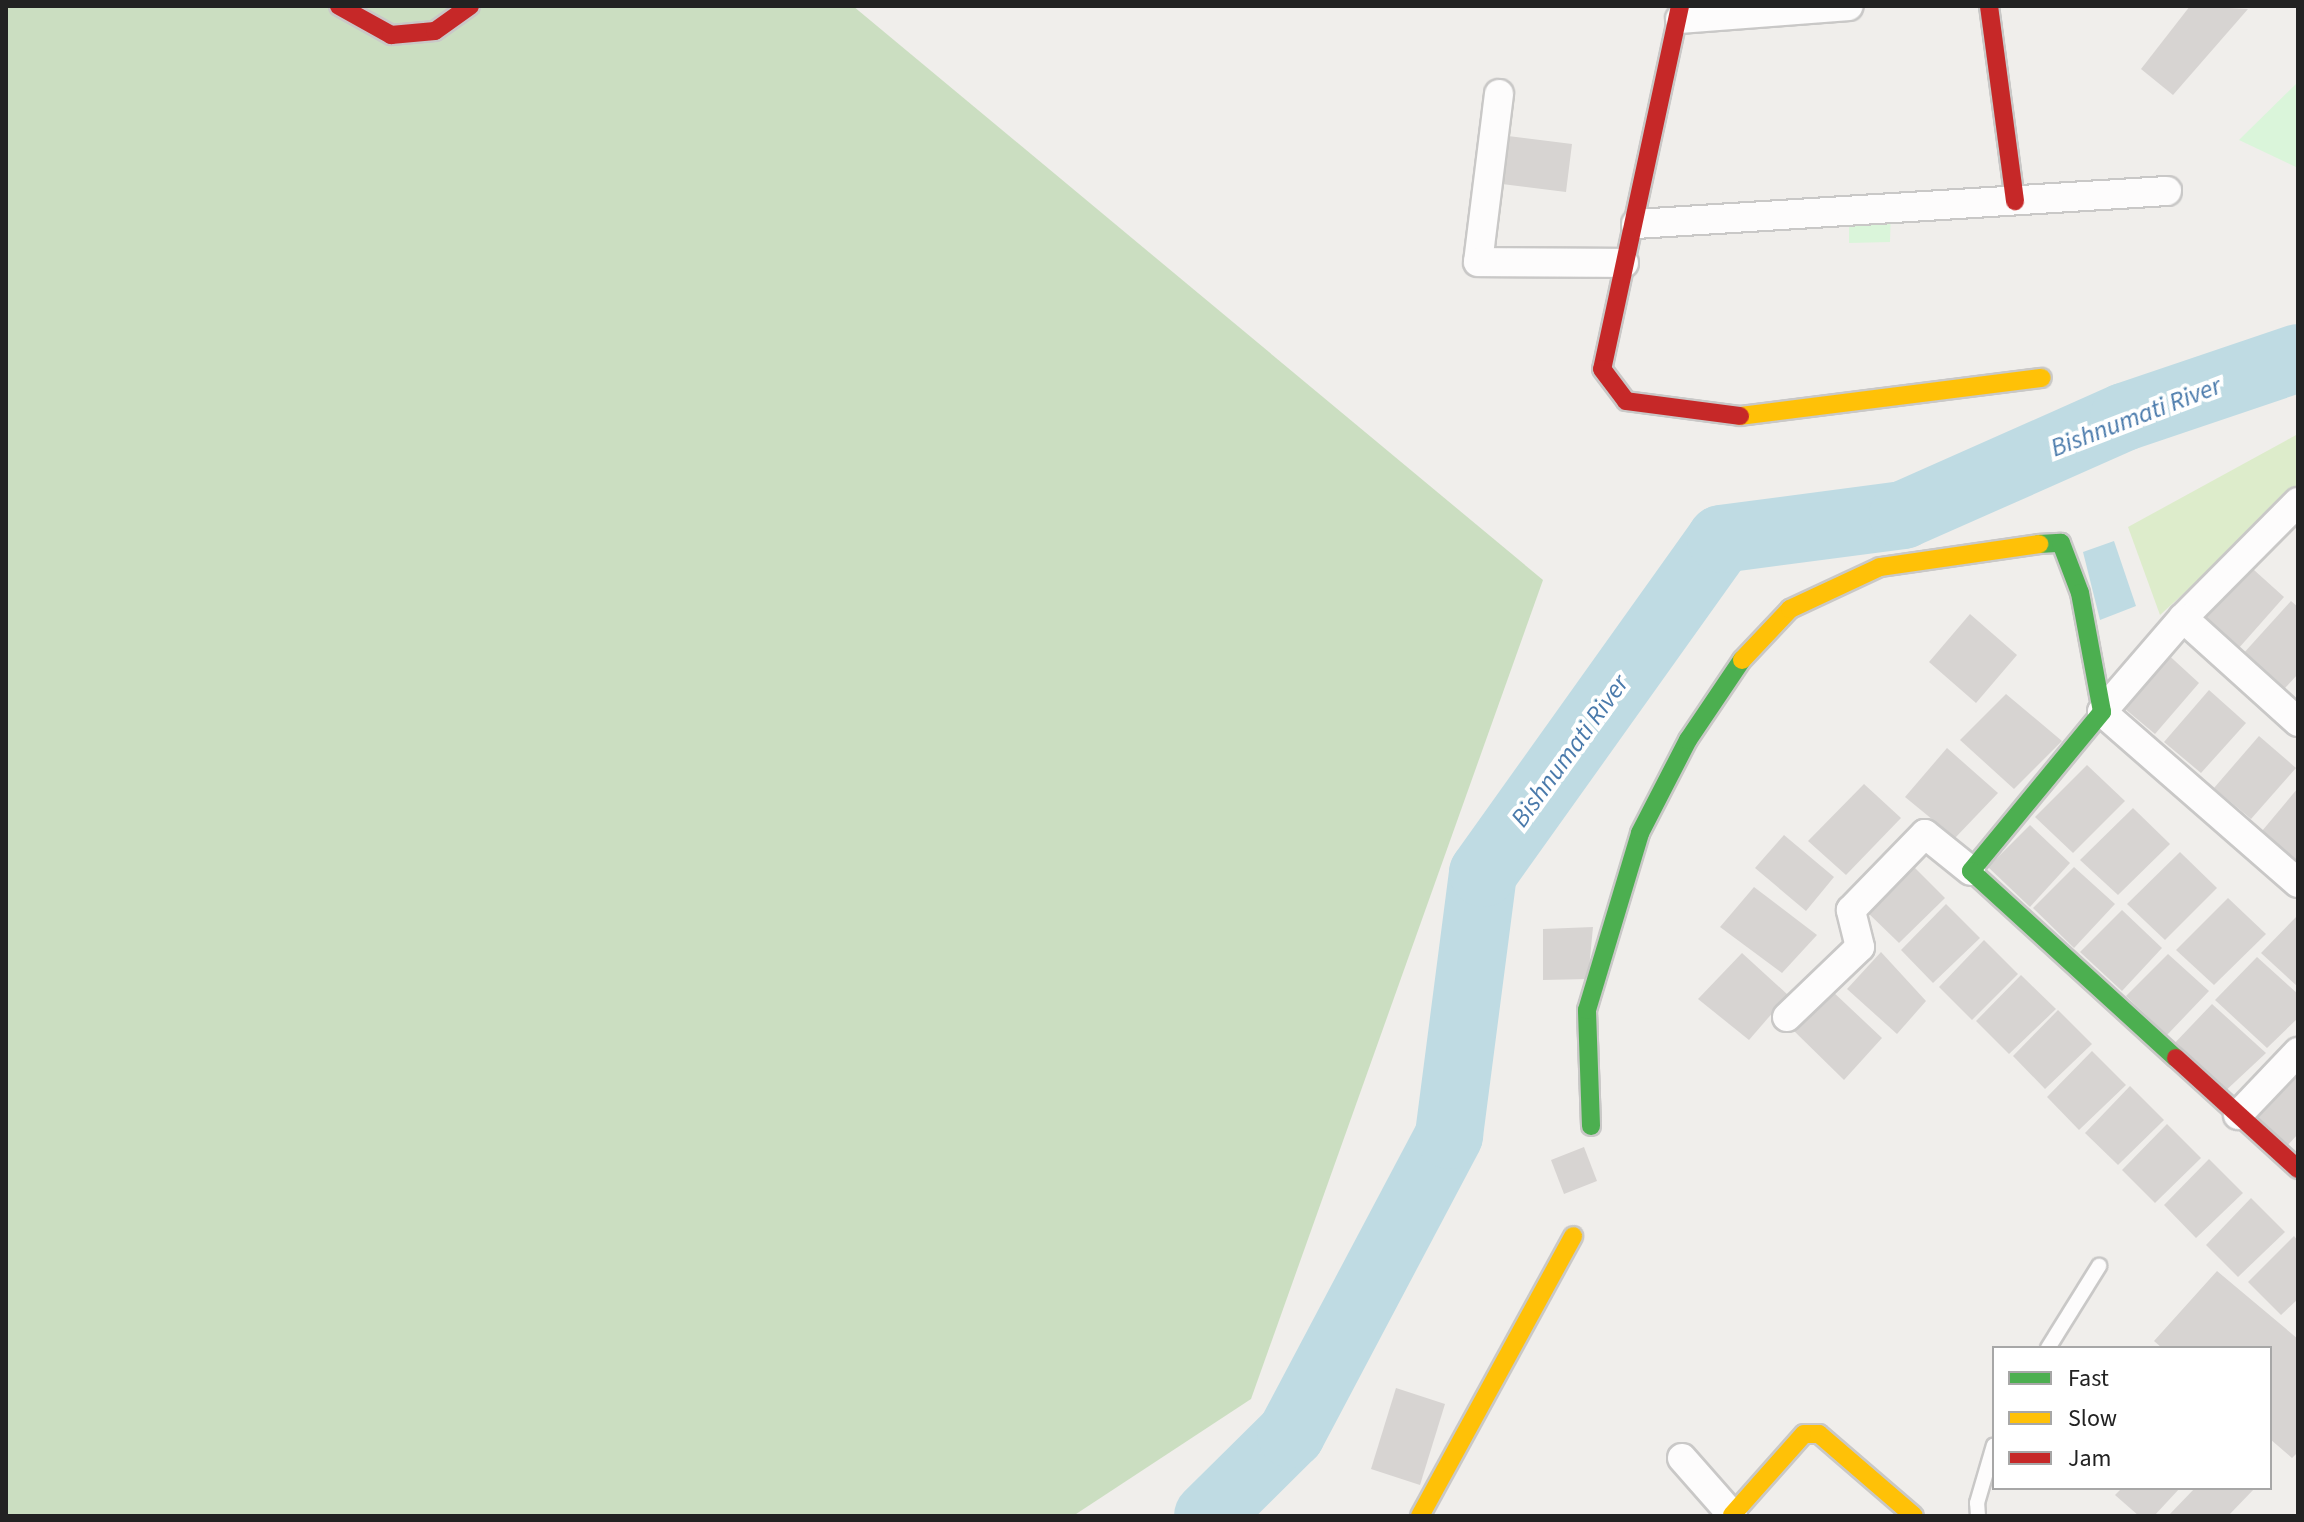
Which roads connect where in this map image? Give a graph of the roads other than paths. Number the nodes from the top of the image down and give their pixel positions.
1 (339, 6) edge
2 (470, 6) edge
3 (1849, 6) edge
4 (1989, 6) edge
5 (1680, 12) edge
6 (1499, 94) dead end
7 (2167, 191) dead end
8 (2015, 201) junction
9 (1636, 224) junction
10 (1624, 263) junction
11 (2042, 378) dead end
12 (2298, 502) edge
13 (2183, 618) junction
14 (2102, 712) junction
15 (2298, 722) edge
16 (1971, 871) junction
17 (2298, 883) edge
18 (1787, 1017) dead end
19 (2298, 1052) edge
20 (2238, 1115) junction
21 (1591, 1126) dead end
22 (2298, 1169) edge
23 (1573, 1236) dead end
24 (2099, 1266) dead end
25 (2049, 1346) edge
26 (1992, 1452) edge
27 (1682, 1458) dead end
28 (1420, 1516) edge
29 (1732, 1516) edge
30 (1914, 1516) edge
31 (1978, 1516) edge

1 - 2 street
3 - 5 street
4 - 8 street
5 - 9 street
6 - 10 street
7 - 8 street
8 - 9 street
9 - 10 street
10 - 11 street
12 - 13 street
13 - 14 street
13 - 15 street
14 - 16 street
14 - 17 street
14 - 21 street
16 - 18 street
16 - 20 street
19 - 20 street
20 - 22 street
23 - 28 street
24 - 25 lane
26 - 31 lane
27 - 29 street
29 - 30 street

